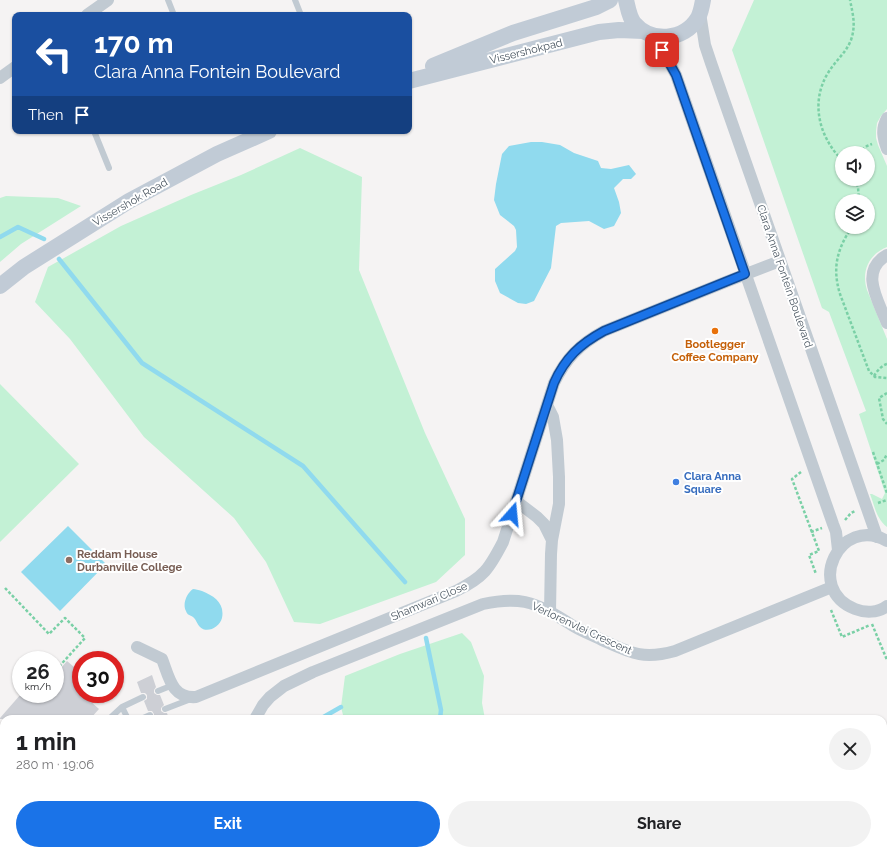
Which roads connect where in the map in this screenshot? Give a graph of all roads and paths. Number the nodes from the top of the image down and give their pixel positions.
1 (108, 0) edge
2 (168, 0) edge
3 (295, 0) edge
4 (610, 0) edge
5 (626, 0) edge
6 (850, 0) edge
7 (701, 6) edge
8 (91, 12) edge
9 (173, 12) edge
10 (300, 12) edge
11 (649, 34) junction
12 (12, 69) edge
13 (412, 75) edge
14 (0, 78) edge
15 (412, 80) edge
16 (887, 118) edge
17 (95, 134) edge
18 (262, 134) edge
19 (885, 145) edge
20 (866, 146) edge
21 (835, 152) edge
22 (110, 168) dead end
23 (847, 234) edge
24 (887, 255) edge
25 (780, 261) junction
26 (745, 274) junction
27 (0, 286) edge
28 (887, 323) edge
29 (887, 364) edge
30 (874, 376) junction
31 (887, 378) edge
32 (887, 392) edge
33 (547, 405) junction
34 (887, 424) edge
35 (873, 452) dead end
36 (887, 454) edge
37 (877, 464) junction
38 (887, 493) edge
39 (887, 500) edge
40 (516, 501) junction
41 (866, 508) junction
42 (833, 524) junction
43 (812, 532) dead end
44 (882, 539) edge
45 (552, 540) junction
46 (838, 550) junction
47 (832, 587) junction
48 (5, 588) dead end
49 (886, 610) edge
50 (550, 612) junction
51 (872, 624) dead end
52 (138, 647) dead end
53 (887, 660) edge
54 (64, 661) edge
55 (173, 685) junction
56 (158, 691) dead end
57 (143, 697) dead end
58 (196, 697) junction
59 (122, 707) junction
60 (165, 709) dead end
61 (113, 715) edge
62 (126, 715) edge
63 (257, 715) edge

1 - 8 street
2 - 9 lane
3 - 10 lane
4 - 13 main road, Vissershokpad
5 - 11 main road
6 - 21 path
7 - 11 main road, Vissershokpad
7 - 25 street, Clara Anna Fontein Boulevard
11 - 15 main road, Vissershokpad
11 - 26 street
12 - 14 street
16 - 19 street
17 - 22 lane
18 - 27 main road, Vissershok Road
19 - 20 path
23 - 30 path
24 - 28 street
25 - 26 street, Shamwari Close
25 - 41 street, Clara Anna Fontein Boulevard
26 - 33 street, Shamwari Close
26 - 42 street
29 - 30 path
30 - 31 path
32 - 34 path
33 - 40 street, Shamwari Close
33 - 45 street
35 - 37 path
36 - 37 path
37 - 38 path
39 - 41 path
40 - 45 street
40 - 58 street, Shamwari Close
41 - 42 path
41 - 44 street, Clara Anna Fontein Boulevard
42 - 43 path
42 - 46 street
44 - 46 street
45 - 50 street
46 - 47 street
47 - 49 street
47 - 50 street, Verlorenvlei Crescent
48 - 54 path
50 - 63 street, Verlorenvlei Crescent
51 - 53 path
52 - 55 street
55 - 56 lane
55 - 58 street
57 - 59 lane
58 - 60 lane
59 - 61 lane
59 - 62 lane

